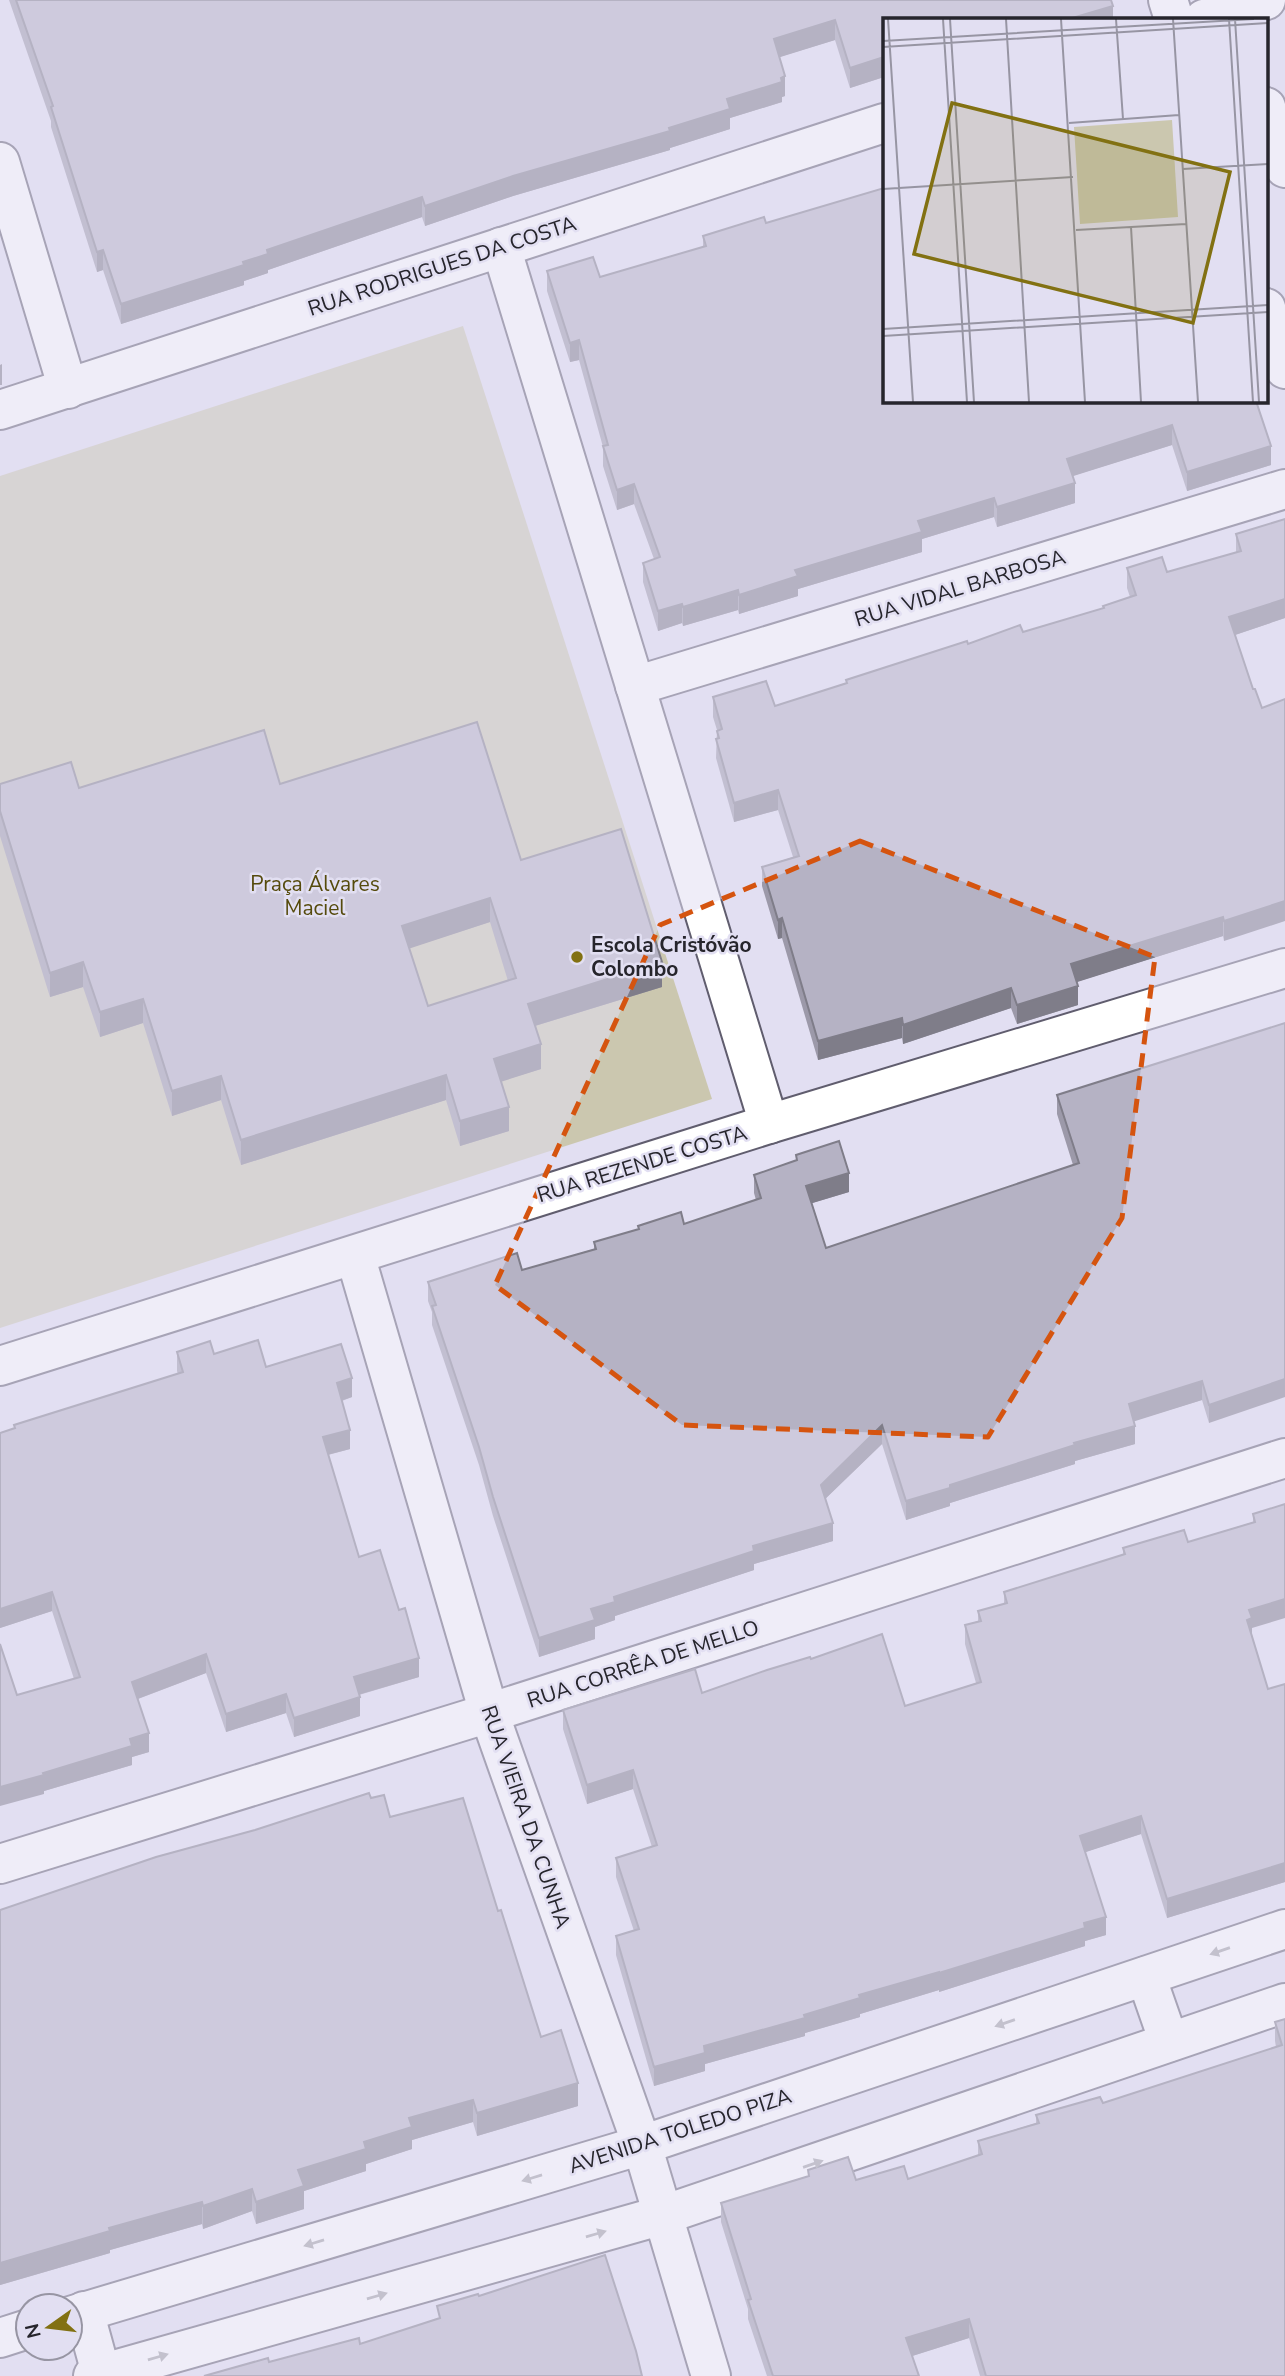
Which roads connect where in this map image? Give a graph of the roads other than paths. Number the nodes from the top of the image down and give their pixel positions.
1 (1168, 0) edge
2 (1174, 18) edge
3 (1268, 114) edge
4 (883, 123) edge
5 (0, 162) edge
6 (1285, 169) edge
7 (501, 247) junction
8 (1268, 314) edge
9 (1285, 369) edge
10 (68, 388) junction
11 (0, 410) edge
12 (1285, 489) edge
13 (635, 686) junction
14 (1285, 968) edge
15 (769, 1124) junction
16 (355, 1255) junction
17 (0, 1367) edge
18 (1285, 1458) edge
19 (489, 1713) junction
20 (0, 1864) edge
21 (1285, 1929) edge
22 (1146, 1976) junction
23 (1285, 2003) edge
24 (1169, 2042) junction
25 (642, 2145) junction
26 (663, 2215) junction
27 (84, 2311) edge
28 (84, 2335) edge
29 (97, 2375) edge
30 (711, 2376) edge

1 - 2 street
3 - 6 street
4 - 7 street, RUA RODRIGUES DA COSTA
5 - 10 street
7 - 10 street, RUA RODRIGUES DA COSTA
7 - 13 street
8 - 9 street
10 - 11 street, RUA RODRIGUES DA COSTA
12 - 13 street, RUA VIDAL BARBOSA
13 - 15 street
14 - 15 street, RUA REZENDE COSTA
15 - 16 street, RUA REZENDE COSTA
16 - 17 street, RUA REZENDE COSTA
16 - 19 street, RUA VIEIRA DA CUNHA
18 - 19 street, RUA CORRÊA DE MELLO
19 - 20 street, RUA CORRÊA DE MELLO
19 - 25 street, RUA VIEIRA DA CUNHA
21 -> 22 street, AVENIDA TOLEDO PIZA
22 - 24 street
22 -> 25 street, AVENIDA TOLEDO PIZA
23 - 24 street
26 -> 24 street
25 - 26 street, RUA VIEIRA DA CUNHA
25 -> 27 street, AVENIDA TOLEDO PIZA
29 -> 26 street
26 - 30 street, RUA VIEIRA DA CUNHA
28 - 29 street

